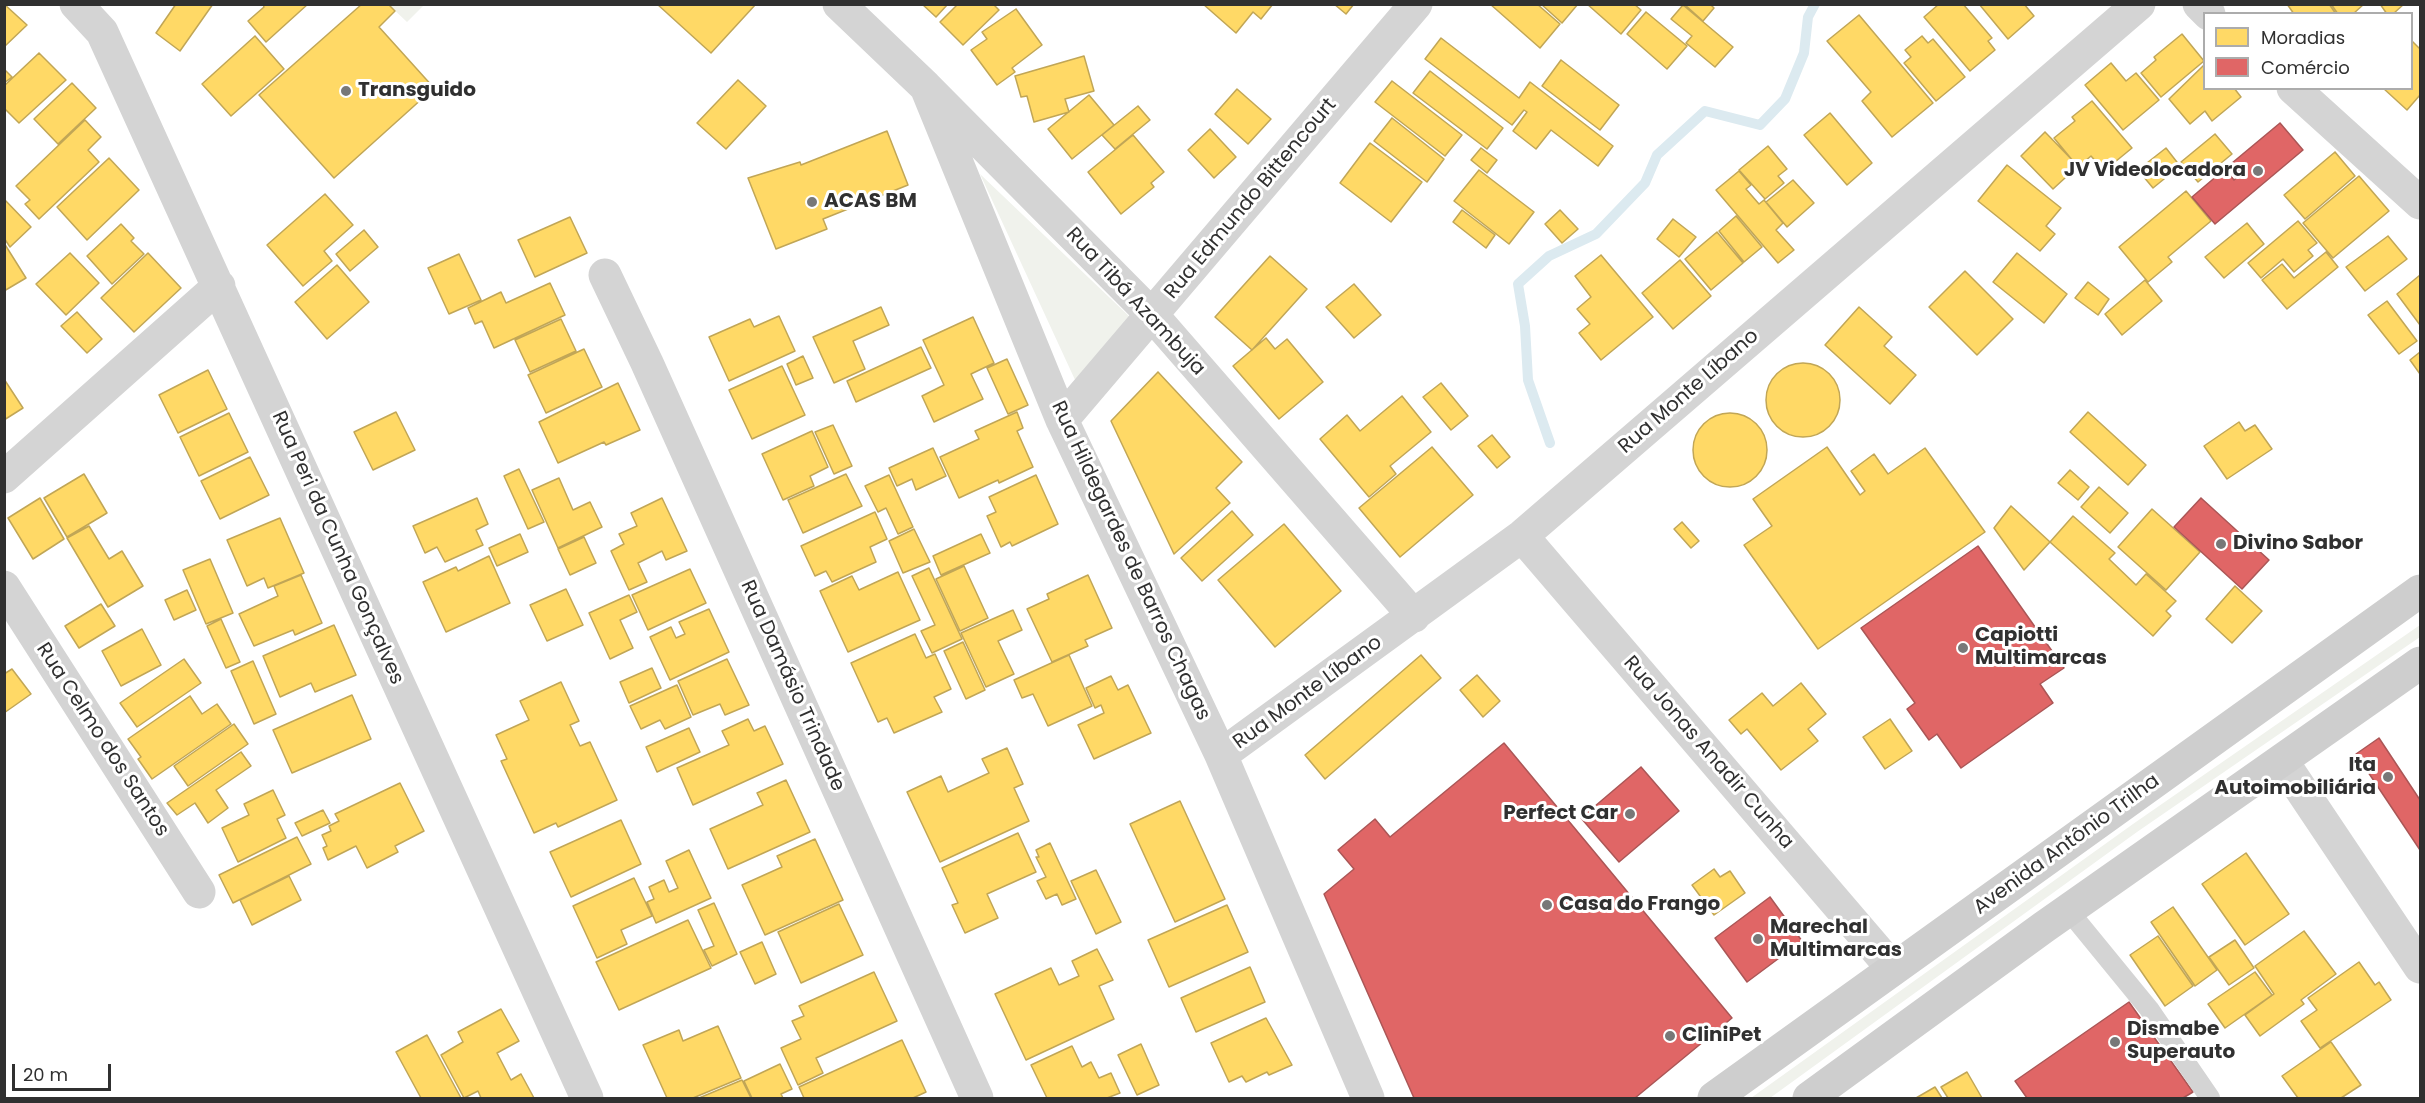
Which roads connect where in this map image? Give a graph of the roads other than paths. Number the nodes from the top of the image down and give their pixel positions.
1 (76, 4) edge
2 (839, 4) edge
3 (1416, 4) edge
4 (2139, 4) edge
5 (926, 87) junction
6 (2294, 90) edge
7 (2421, 203) edge
8 (605, 275) dead end
9 (219, 286) junction
10 (1153, 315) junction
11 (1062, 420) junction
12 (4, 477) edge
13 (1522, 536) junction
14 (4, 587) edge
15 (2421, 591) edge
16 (1414, 616) junction
17 (2421, 663) edge
18 (1221, 755) junction
19 (2282, 761) junction
20 (199, 892) dead end
21 (2068, 910) junction
22 (2421, 967) edge
23 (1893, 969) junction
24 (587, 1098) edge
25 (977, 1098) edge
26 (1368, 1098) edge
27 (1714, 1098) edge
28 (1809, 1098) edge
29 (2210, 1098) edge

1 - 9 street, Rua Peri da Cunha Gonçalves
2 - 5 street, Rua Tibá Azambuja
3 - 10 street, Rua Edmundo Bittencourt
4 - 13 street, Rua Monte Líbano
5 - 10 street, Rua Tibá Azambuja
5 - 11 street, Rua Hildegardes de Barros Chagas
6 - 7 street
8 - 25 street, Rua Damásio Trindade
9 - 12 street
9 - 24 street, Rua Peri da Cunha Gonçalves
10 - 11 street, Rua Edmundo Bittencourt
10 - 16 street, Rua Tibá Azambuja
11 - 18 street, Rua Hildegardes de Barros Chagas
13 - 16 street, Rua Monte Líbano
13 - 23 street, Rua Jonas Anadir Cunha
14 - 20 street, Rua Celmo dos Santos
15 - 23 main road, Avenida Antônio Trilha
16 - 18 street, Rua Monte Líbano
17 - 19 main road
18 - 26 street, Rua Hildegardes de Barros Chagas
19 - 21 main road
19 - 22 street
21 - 28 main road
21 - 29 lane
23 - 27 main road, Avenida Antônio Trilha

